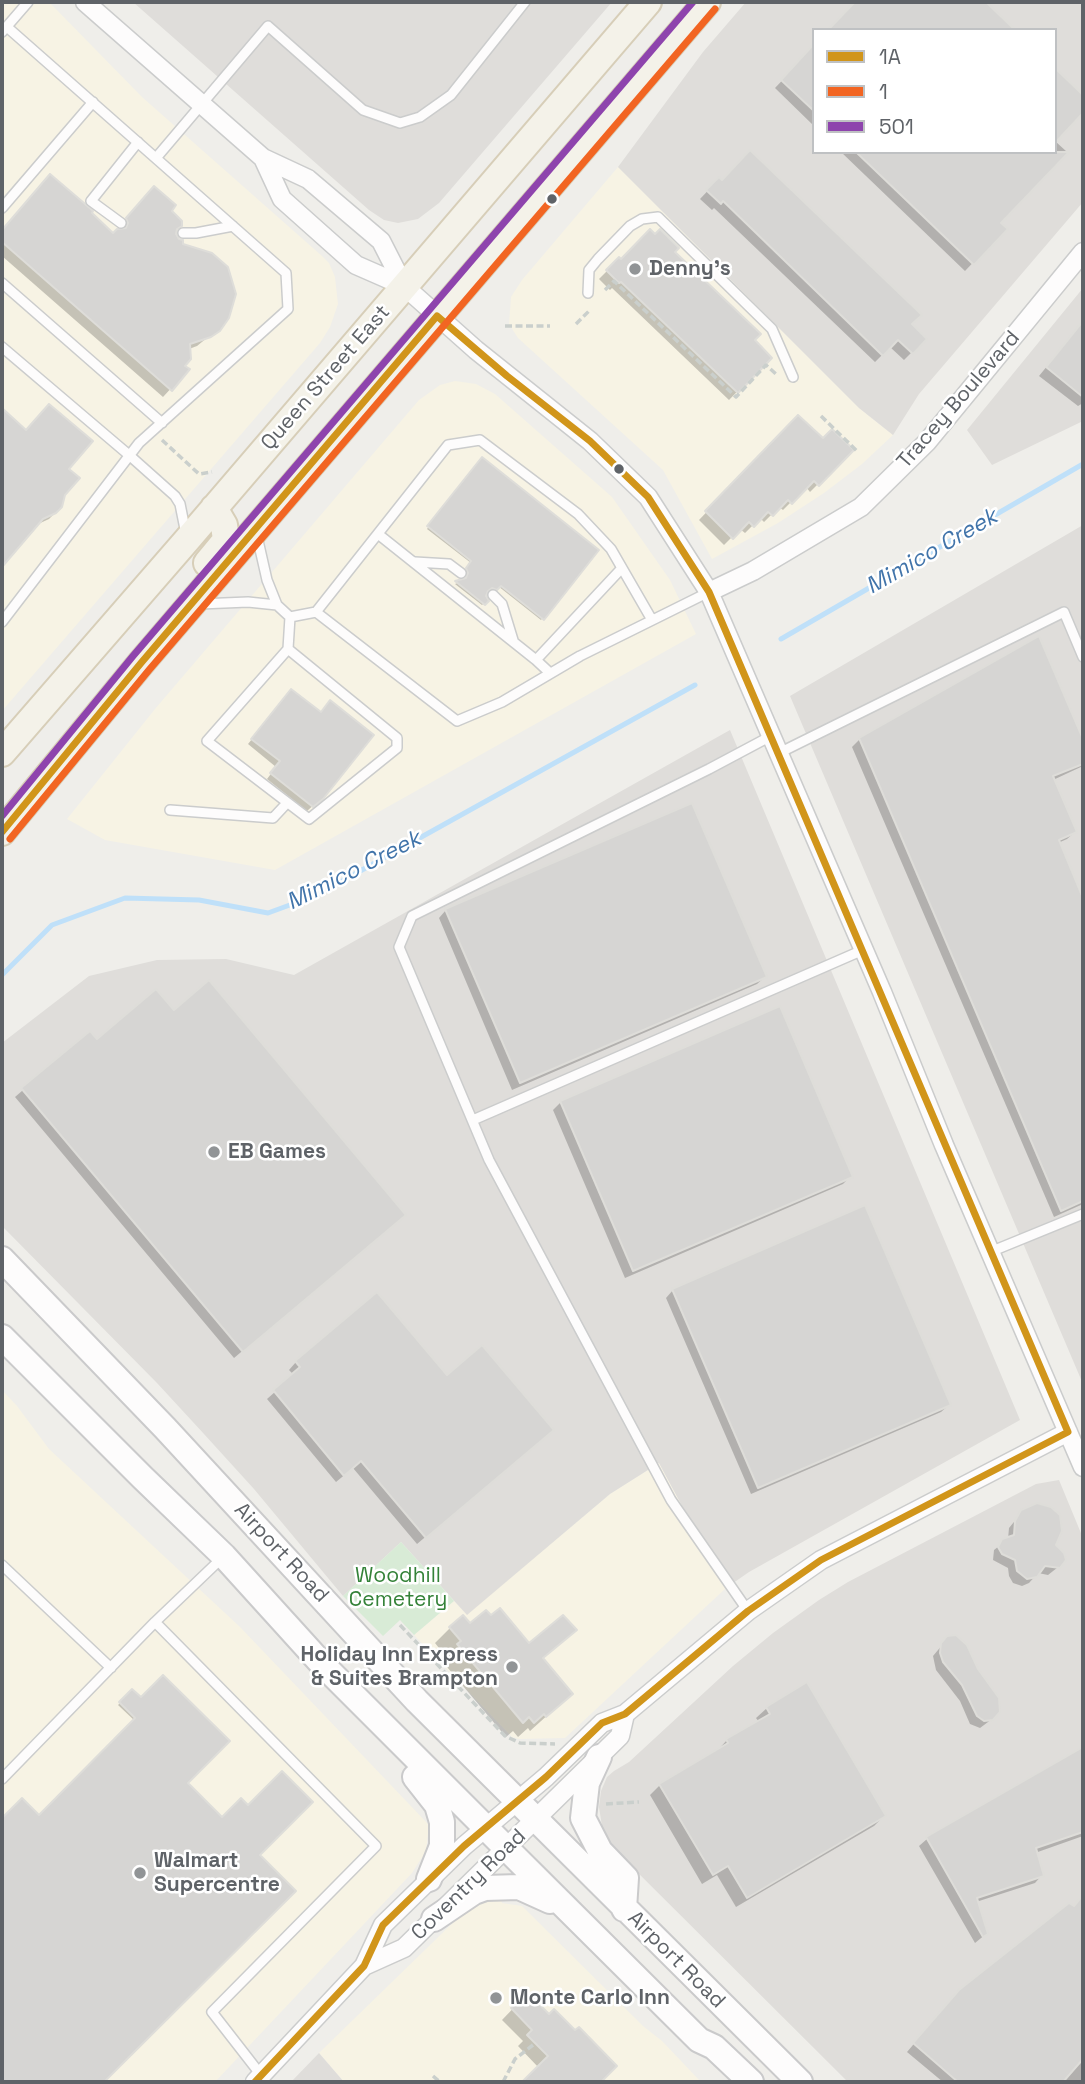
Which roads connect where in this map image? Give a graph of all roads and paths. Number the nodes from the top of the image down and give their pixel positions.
1 (28, 2) edge
2 (85, 2) edge
3 (525, 2) edge
4 (648, 2) edge
5 (707, 2) edge
6 (4, 29) edge
7 (93, 102) junction
8 (200, 104) junction
9 (138, 142) junction
10 (156, 158) junction
11 (263, 158) junction
12 (2, 208) edge
13 (121, 223) dead end
14 (233, 226) junction
15 (183, 233) dead end
16 (1083, 252) edge
17 (2, 283) edge
18 (404, 286) junction
19 (605, 290) dead end
20 (588, 293) dead end
21 (590, 310) dead end
22 (437, 316) junction
23 (576, 324) dead end
24 (505, 326) dead end
25 (550, 326) dead end
26 (2, 348) edge
27 (778, 376) dead end
28 (793, 377) dead end
29 (821, 416) dead end
30 (162, 423) junction
31 (162, 440) dead end
32 (857, 451) dead end
33 (130, 455) junction
34 (212, 472) dead end
35 (214, 508) junction
36 (255, 529) junction
37 (378, 534) junction
38 (187, 540) junction
39 (413, 562) junction
40 (622, 568) junction
41 (461, 573) dead end
42 (709, 592) junction
43 (493, 596) dead end
44 (191, 604) junction
45 (277, 605) junction
46 (316, 612) junction
47 (290, 617) junction
48 (652, 620) junction
49 (2, 622) edge
50 (513, 642) junction
51 (288, 649) junction
52 (1083, 657) edge
53 (536, 660) junction
54 (550, 673) junction
55 (771, 736) junction
56 (2, 753) edge
57 (779, 753) junction
58 (287, 803) junction
59 (170, 810) dead end
60 (2, 832) edge
61 (863, 950) junction
62 (472, 1121) junction
63 (1083, 1214) edge
64 (990, 1252) junction
65 (2, 1259) edge
66 (2, 1337) edge
67 (1068, 1432) junction
68 (1083, 1468) edge
69 (224, 1556) junction
70 (2, 1565) edge
71 (748, 1611) junction
72 (155, 1622) junction
73 (400, 1625) dead end
74 (111, 1668) junction
75 (625, 1714) junction
76 (392, 1735) junction
77 (562, 1745) dead end
78 (599, 1756) junction
79 (2, 1779) edge
80 (517, 1801) junction
81 (639, 1802) dead end
82 (597, 1805) dead end
83 (535, 1820) junction
84 (485, 1828) junction
85 (506, 1849) junction
86 (429, 1879) junction
87 (624, 1909) junction
88 (434, 1919) junction
89 (579, 1921) junction
90 (364, 1966) junction
91 (533, 2045) dead end
92 (433, 2076) dead end
93 (259, 2079) edge
94 (440, 2082) edge
95 (503, 2082) edge
96 (751, 2082) edge
97 (800, 2082) edge

1 - 6 lane
2 - 8 street
3 - 8 lane
4 - 18 main road, Queen Street East
5 - 22 main road, Queen Street East
6 - 7 lane
7 - 9 lane
7 - 12 lane
8 - 10 lane
8 - 11 street
9 - 10 lane
9 - 13 lane
10 - 14 lane
11 - 18 street
11 - 18 street
14 - 15 lane
14 - 30 lane
16 - 42 street, Tracey Boulevard
17 - 30 lane
18 - 22 street
18 - 35 main road, Queen Street East
19 - 27 path
20 - 28 lane
21 - 23 path
22 - 36 main road, Queen Street East
22 - 42 street
24 - 25 path
26 - 33 lane
29 - 32 path
30 - 33 lane
31 - 34 path
33 - 38 lane
33 - 49 lane
35 - 38 main road, Queen Street East
35 - 44 main road
36 - 44 main road, Queen Street East
36 - 45 lane
37 - 39 lane
37 - 40 lane
37 - 46 lane
38 - 56 main road, Queen Street East
39 - 41 lane
39 - 50 lane
40 - 48 lane
40 - 53 lane
42 - 48 lane
42 - 55 street
43 - 50 lane
44 - 45 lane
44 - 60 main road, Queen Street East
45 - 47 lane
46 - 47 lane
46 - 54 lane
47 - 51 lane
48 - 54 lane
50 - 53 lane
51 - 58 lane
51 - 58 lane
52 - 57 lane
53 - 54 lane
55 - 57 street
55 - 62 lane
57 - 61 street
58 - 59 lane
61 - 62 lane
61 - 64 street
62 - 71 lane
63 - 64 lane
64 - 67 street
65 - 80 main road, Airport Road
66 - 69 main road, Airport Road
67 - 68 street
67 - 71 street
69 - 72 lane
69 - 76 main road, Airport Road
70 - 74 lane
71 - 75 street
72 - 74 lane
72 - 93 lane
73 - 77 path
74 - 79 lane
75 - 78 street, Coventry Road
75 - 80 street, Coventry Road
76 - 84 main road, Airport Road
76 - 86 main road
78 - 83 street, Coventry Road
78 - 87 main road
80 - 83 main road, Airport Road
80 - 84 street, Coventry Road
81 - 82 path
83 - 85 street, Coventry Road
83 - 87 main road, Airport Road
84 - 85 main road, Airport Road
84 - 86 street, Coventry Road
85 - 88 street, Coventry Road
85 - 89 main road, Airport Road
86 - 90 street, Coventry Road
87 - 97 main road, Airport Road
88 - 89 main road
88 - 90 street, Coventry Road
89 - 96 main road, Airport Road
90 - 93 street, Coventry Road
91 - 95 path
92 - 94 path

